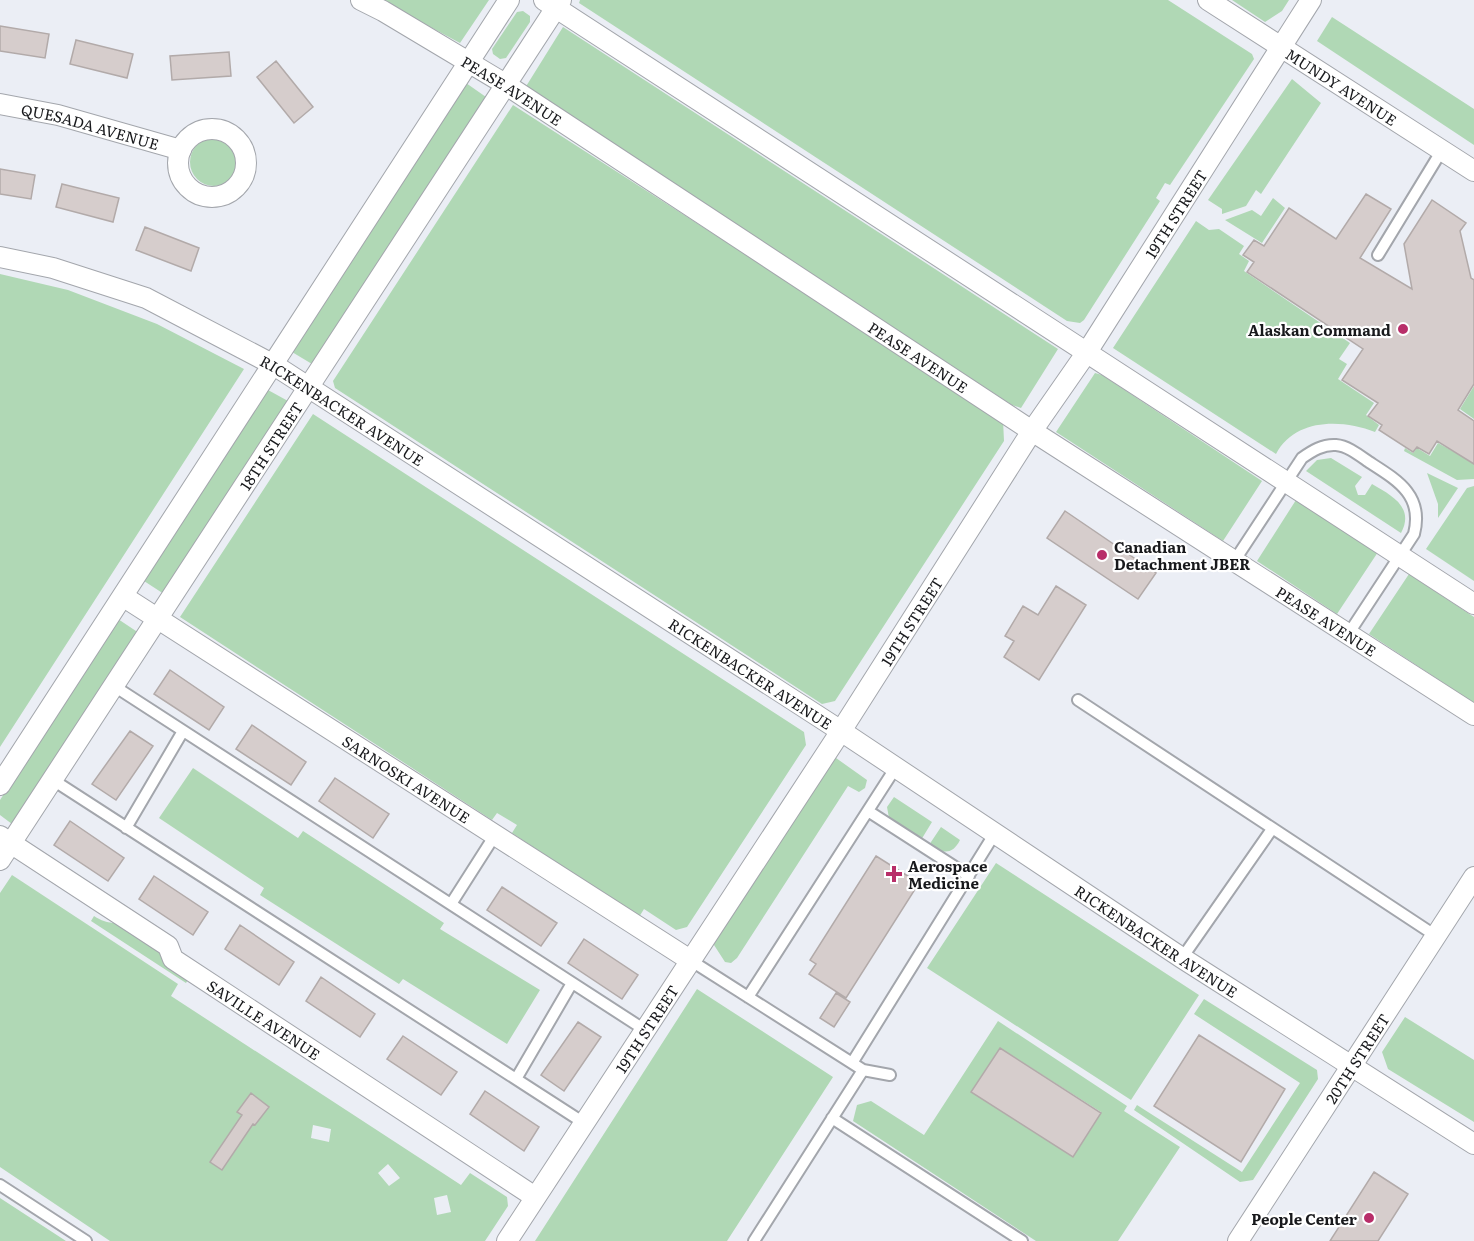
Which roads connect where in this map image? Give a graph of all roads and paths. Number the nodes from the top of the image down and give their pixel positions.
1 (360, 0) edge
2 (509, 0) edge
3 (1208, 0) edge
4 (1311, 0) edge
5 (554, 2) edge
6 (1281, 46) junction
7 (469, 64) junction
8 (505, 84) junction
9 (0, 104) edge
10 (181, 150) dead end
11 (1442, 150) junction
12 (1474, 171) edge
13 (1377, 255) dead end
14 (0, 258) edge
15 (1087, 352) junction
16 (274, 365) junction
17 (308, 388) junction
18 (1032, 430) junction
19 (1286, 482) junction
20 (1398, 555) junction
21 (1235, 560) junction
22 (124, 597) junction
23 (1474, 604) edge
24 (158, 620) junction
25 (1349, 633) junction
26 (114, 686) junction
27 (1078, 700) dead end
28 (1474, 715) edge
29 (183, 731) junction
30 (841, 731) junction
31 (896, 767) junction
32 (53, 780) junction
33 (0, 785) edge
34 (868, 811) junction
35 (126, 828) junction
36 (1272, 829) junction
37 (995, 833) junction
38 (495, 835) junction
39 (6, 840) edge
40 (0, 861) edge
41 (969, 876) junction
42 (1474, 877) edge
43 (452, 904) junction
44 (1436, 936) junction
45 (1182, 958) junction
46 (690, 960) junction
47 (572, 982) junction
48 (748, 997) junction
49 (645, 1030) junction
50 (852, 1063) junction
51 (1353, 1066) junction
52 (863, 1070) junction
53 (890, 1075) dead end
54 (516, 1079) junction
55 (832, 1118) junction
56 (584, 1123) junction
57 (1474, 1144) edge
58 (0, 1185) edge
59 (535, 1197) junction
60 (86, 1241) edge
61 (507, 1241) edge
62 (754, 1241) edge
63 (1022, 1241) edge
64 (1239, 1241) edge

1 - 7 street, PEASE AVENUE
2 - 7 street
3 - 6 street, MUNDY AVENUE
4 - 6 street, 19TH STREET
5 - 8 street, 18TH STREET
5 - 15 street
6 - 11 street, MUNDY AVENUE
6 - 15 street, 19TH STREET
7 - 8 street, PEASE AVENUE
7 - 16 street
8 - 17 street, 18TH STREET
8 - 18 street, PEASE AVENUE
9 - 10 street, QUESADA AVENUE
11 - 12 street, MUNDY AVENUE
11 - 13 lane
14 - 16 street, RICKENBACKER AVENUE
15 - 18 street, 19TH STREET
15 - 19 street
16 - 17 street, RICKENBACKER AVENUE
16 - 22 street
17 - 24 street, 18TH STREET
17 - 30 street, RICKENBACKER AVENUE
18 - 21 street, PEASE AVENUE
18 - 30 street, 19TH STREET
19 - 20 street
19 - 20 lane
19 - 21 lane
20 - 23 street
20 - 25 lane
21 - 25 street, PEASE AVENUE
22 - 24 street, SARNOSKI AVENUE
22 - 33 street
24 - 26 street, 18TH STREET
24 - 38 street, SARNOSKI AVENUE
25 - 28 street, PEASE AVENUE
26 - 29 lane
26 - 32 street, 18TH STREET
27 - 36 lane
29 - 35 lane
29 - 43 lane
30 - 31 street, RICKENBACKER AVENUE
30 - 46 street, 19TH STREET
31 - 34 lane
31 - 37 street, RICKENBACKER AVENUE
32 - 35 lane
32 - 39 street, 18TH STREET
34 - 41 lane
34 - 48 lane
35 - 54 lane
36 - 44 lane
36 - 45 lane
37 - 41 lane
37 - 45 street, RICKENBACKER AVENUE
38 - 43 lane
38 - 46 street, SARNOSKI AVENUE
39 - 40 street, 18TH STREET
39 - 59 street, SAVILLE AVENUE
41 - 50 lane
42 - 44 street, 20TH STREET
43 - 47 lane
44 - 51 street, 20TH STREET
45 - 51 street, RICKENBACKER AVENUE
46 - 48 lane
46 - 49 street, 19TH STREET
47 - 49 lane
47 - 54 lane
48 - 50 lane
49 - 56 street, 19TH STREET
50 - 52 lane
51 - 57 street, RICKENBACKER AVENUE
51 - 64 street, 20TH STREET
52 - 53 lane
52 - 55 lane
54 - 56 lane
55 - 62 lane
55 - 63 lane
56 - 59 street, 19TH STREET
58 - 60 lane
59 - 61 street, 19TH STREET

